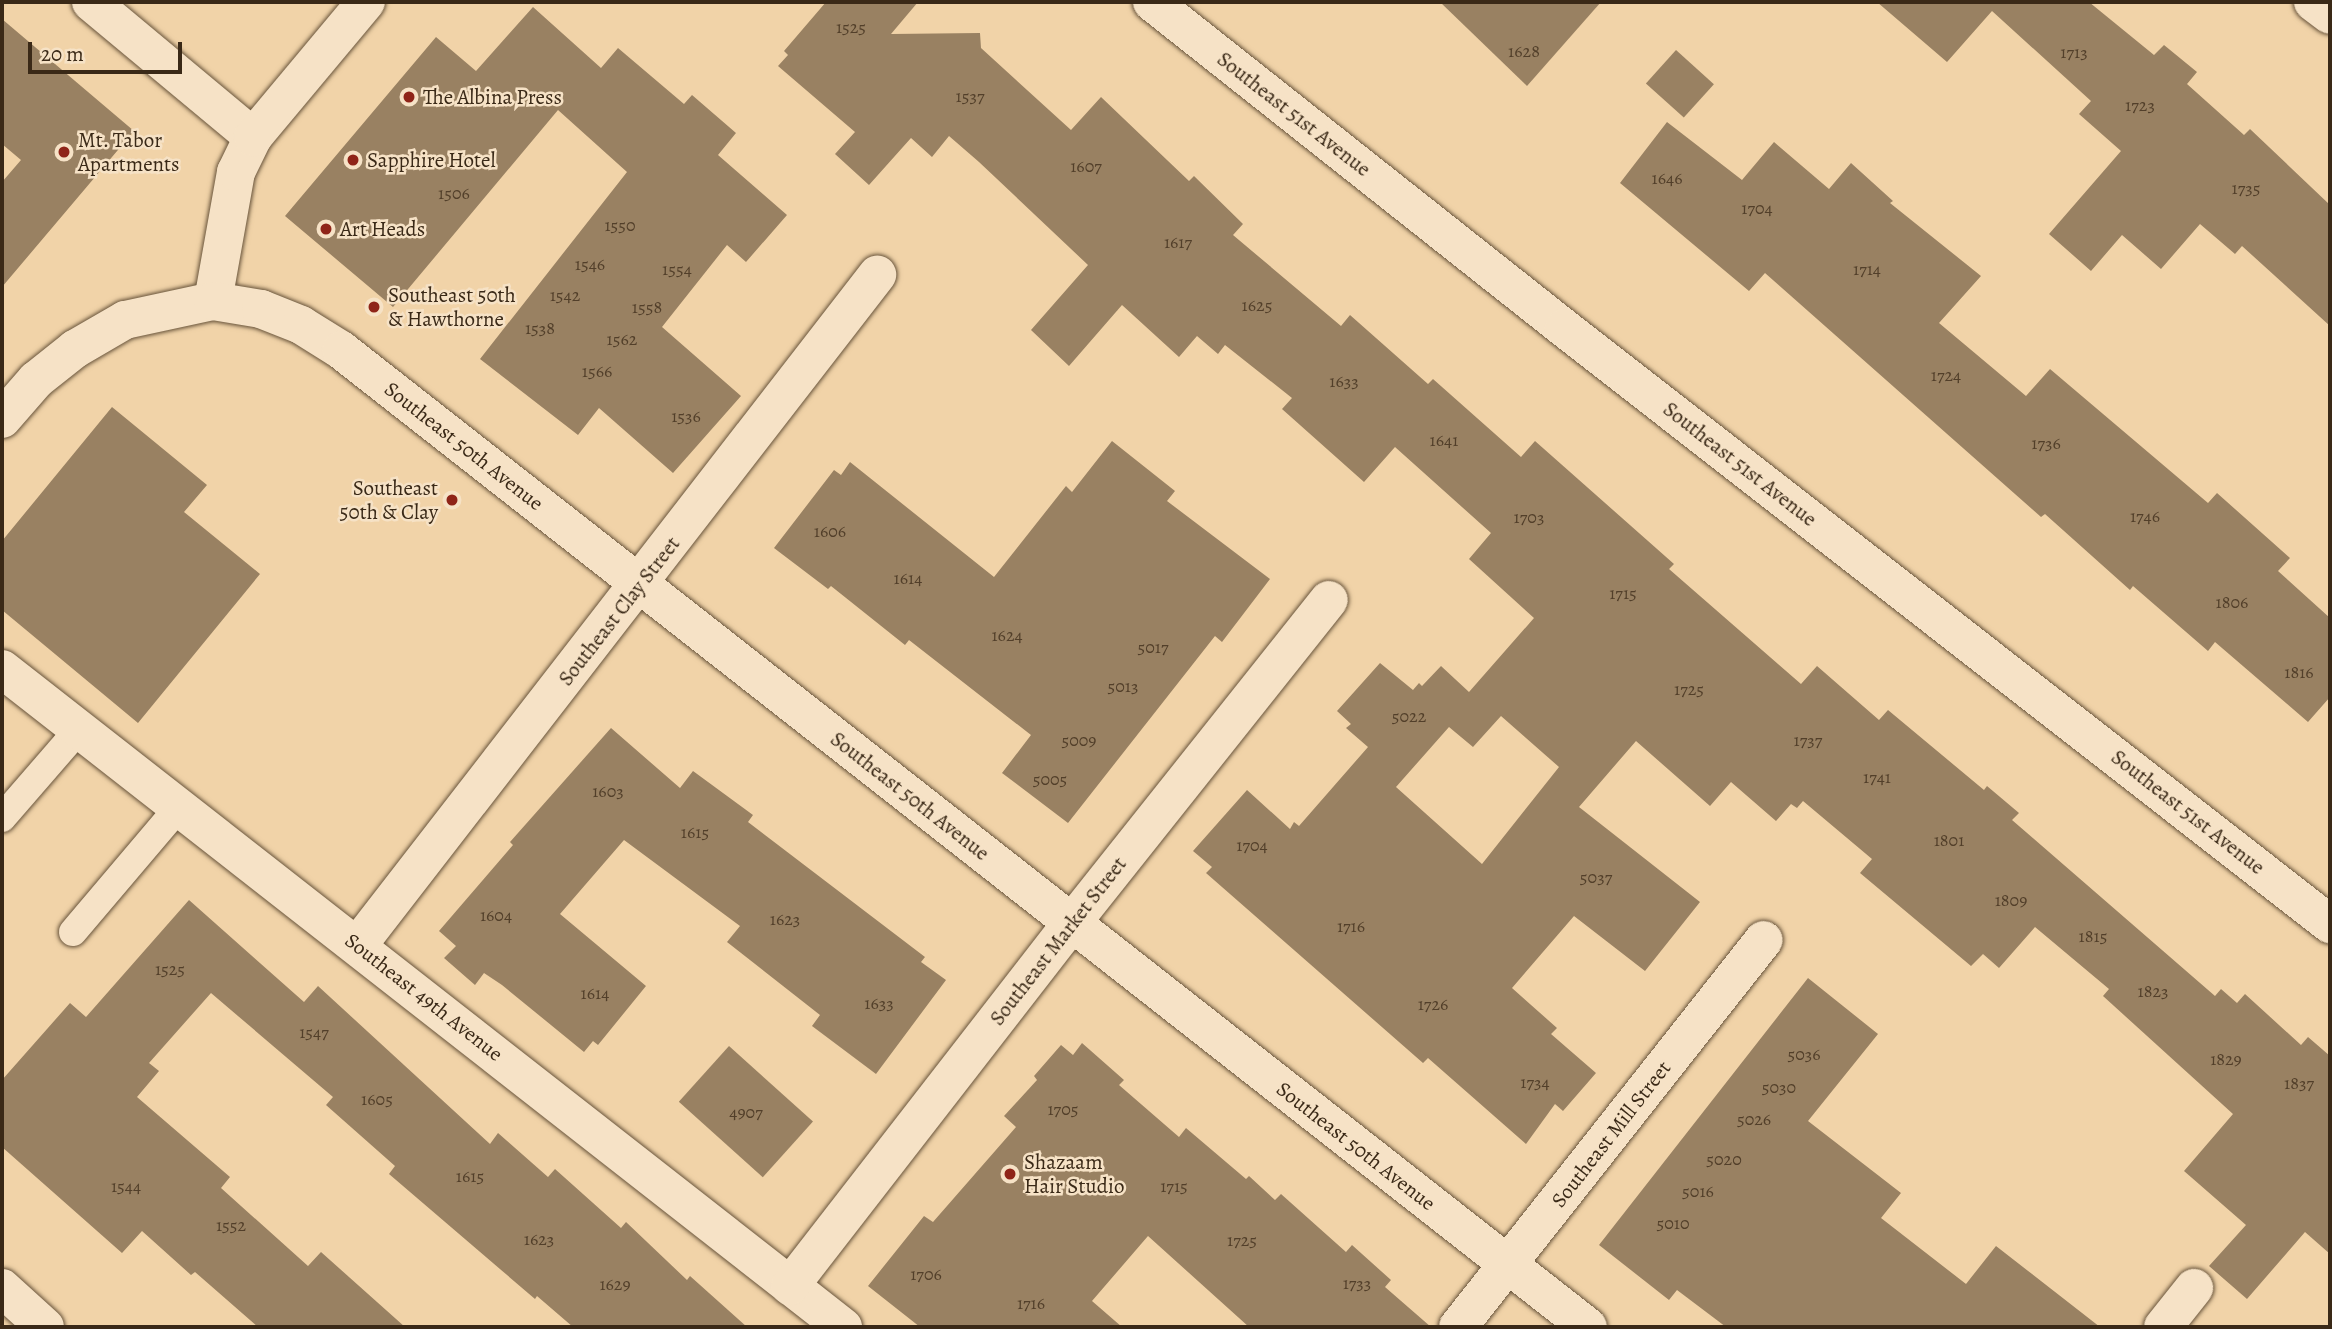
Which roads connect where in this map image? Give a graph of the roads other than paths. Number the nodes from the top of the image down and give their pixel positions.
1 (91, 2) edge
2 (366, 2) edge
3 (1152, 2) edge
4 (2313, 2) edge
5 (2330, 15) edge
6 (253, 136) junction
7 (877, 275) dead end
8 (213, 302) junction
9 (2, 419) edge
10 (640, 584) junction
11 (1329, 600) dead end
12 (2, 669) edge
13 (80, 728) junction
14 (180, 806) junction
15 (2, 818) edge
16 (1070, 923) junction
17 (2330, 924) edge
18 (73, 932) dead end
19 (1764, 940) dead end
20 (358, 945) junction
21 (1507, 1264) junction
22 (790, 1286) junction
23 (2194, 1288) dead end
24 (2, 1289) edge
25 (45, 1327) edge
26 (843, 1327) edge
27 (1458, 1327) edge
28 (1588, 1327) edge
29 (2164, 1327) edge

1 - 6 street
2 - 6 street
3 - 17 street, Southeast 51st Avenue
4 - 5 street
6 - 8 street
7 - 10 street, Southeast Clay Street
8 - 9 street, Southeast 50th Avenue
8 - 10 street, Southeast 50th Avenue
10 - 16 street, Southeast 50th Avenue
10 - 20 street, Southeast Clay Street
11 - 16 street, Southeast Market Street
12 - 13 street, Southeast 49th Avenue
13 - 14 street, Southeast 49th Avenue
13 - 15 lane
14 - 18 lane
14 - 20 street, Southeast 49th Avenue
16 - 21 street, Southeast 50th Avenue
16 - 22 street, Southeast Market Street
19 - 21 street, Southeast Mill Street
20 - 22 street, Southeast 49th Avenue
21 - 27 street, Southeast Mill Street
21 - 28 street, Southeast 50th Avenue
22 - 26 street, Southeast 49th Avenue
23 - 29 street
24 - 25 street

